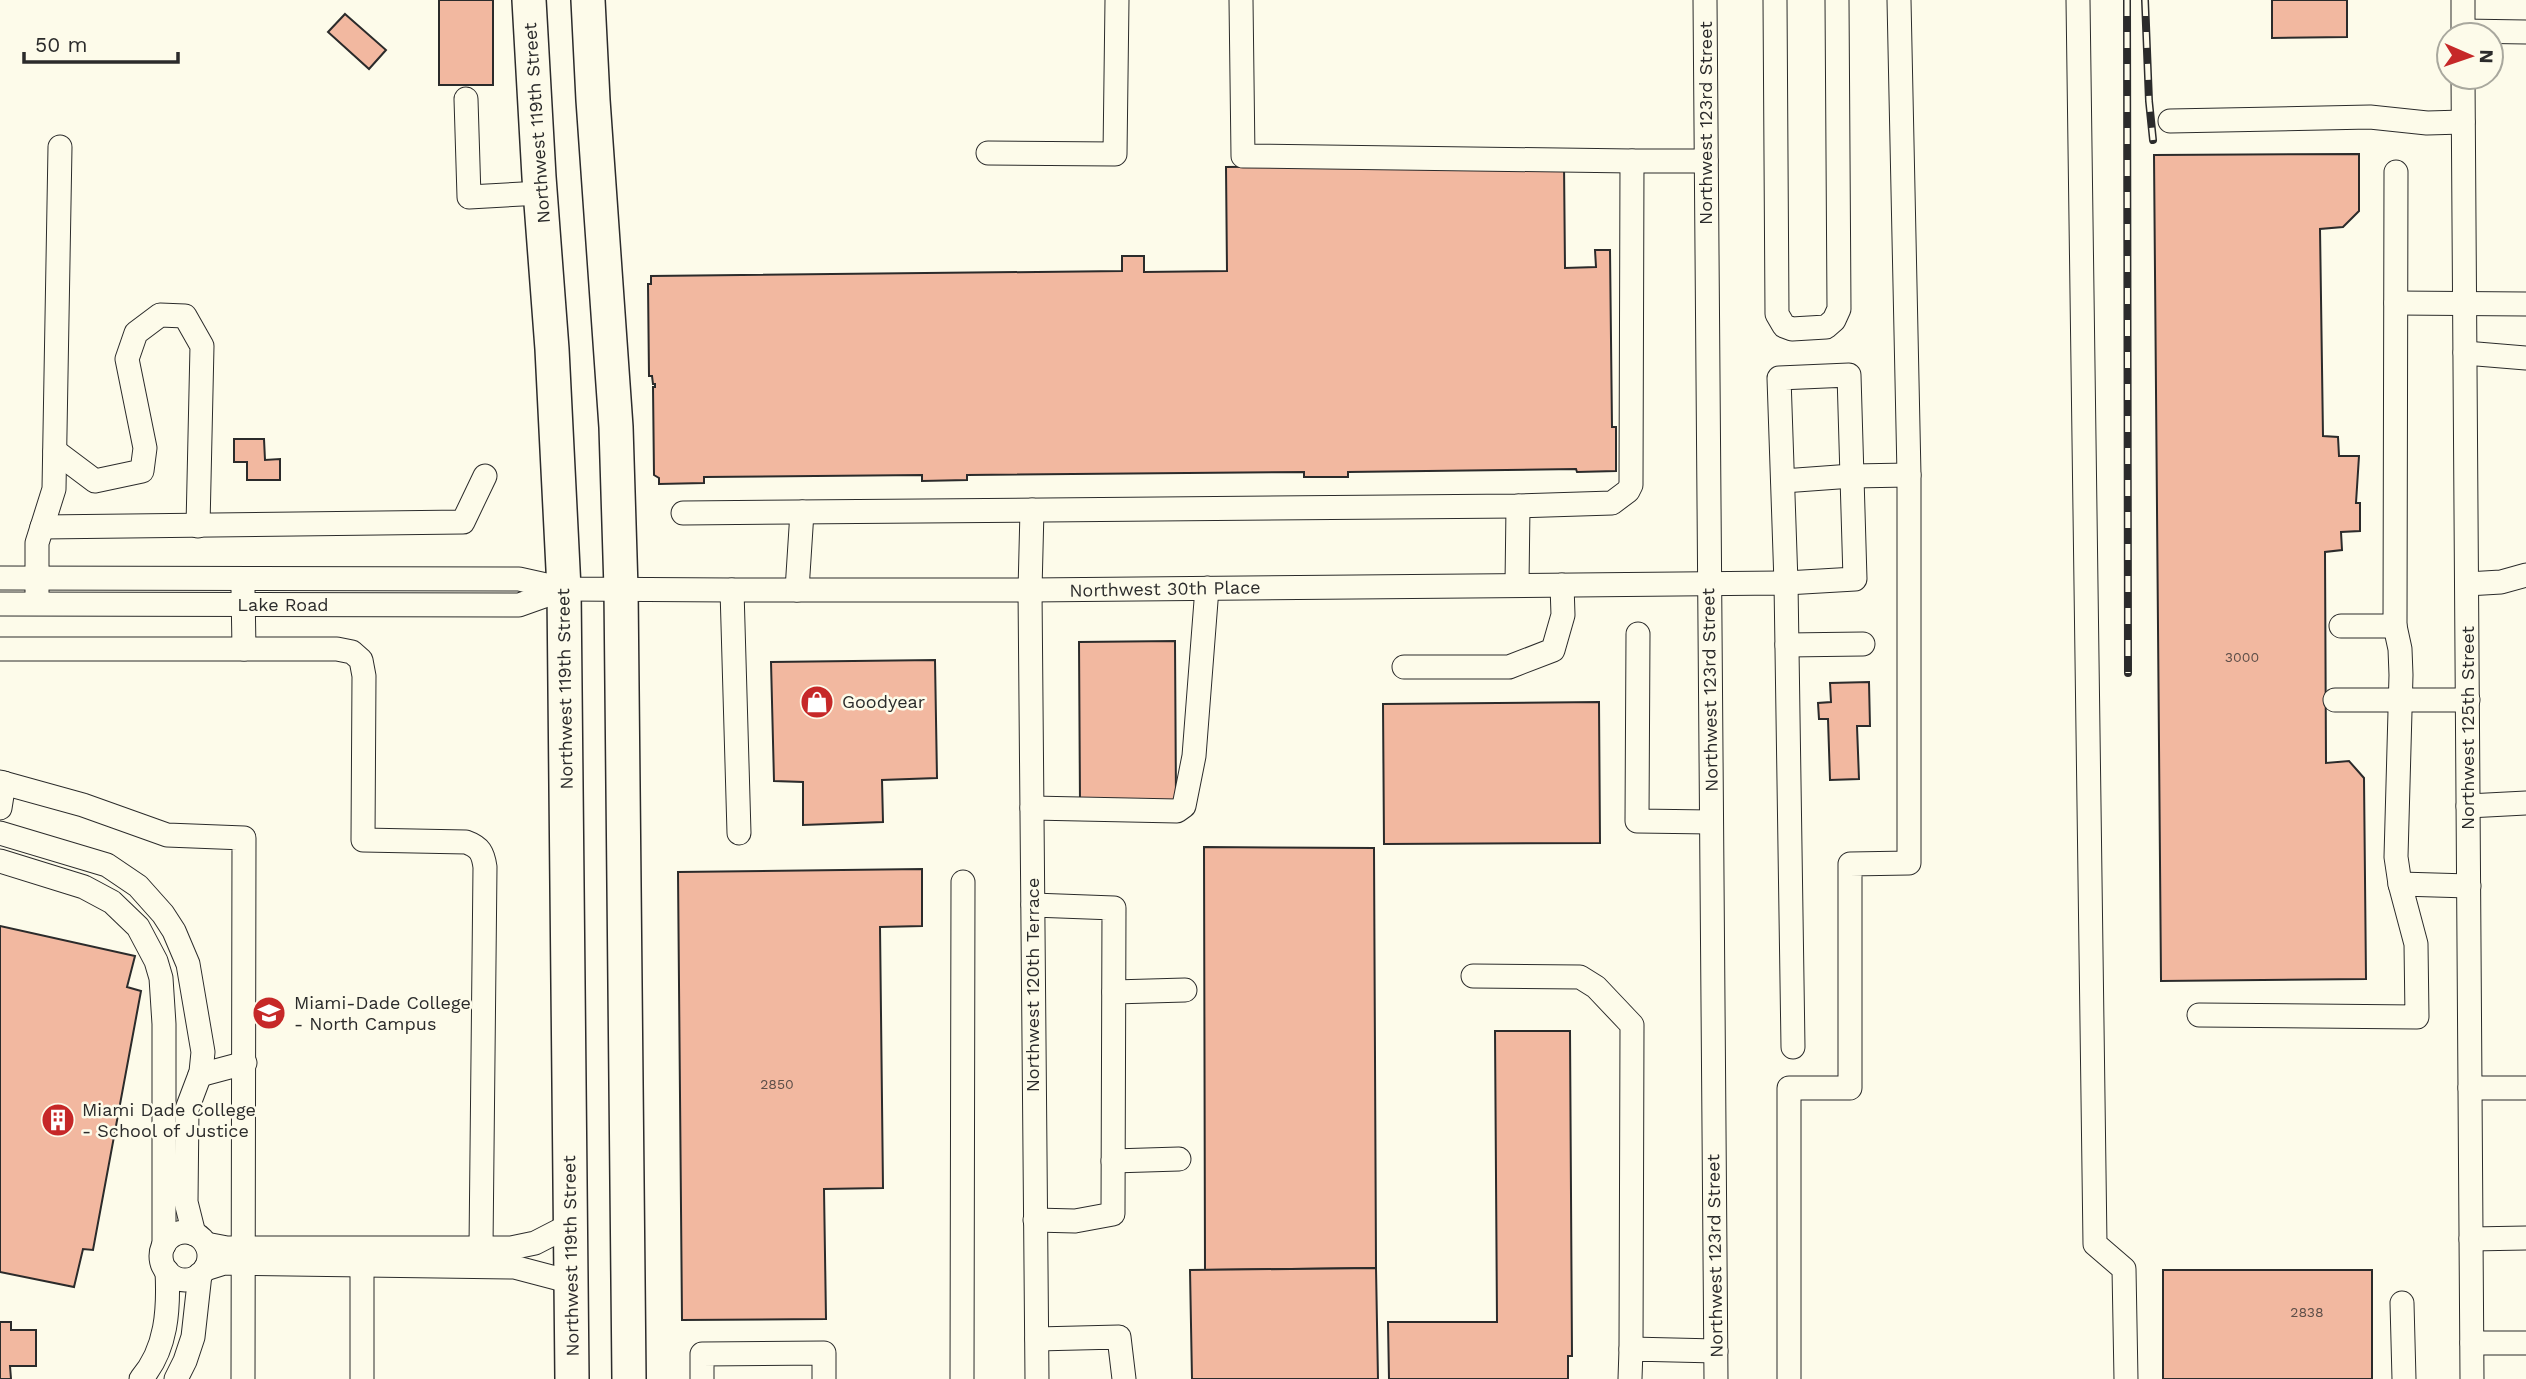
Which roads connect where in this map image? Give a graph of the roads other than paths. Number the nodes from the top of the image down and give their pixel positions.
1 (529, 0) edge
2 (589, 0) edge
3 (1117, 0) edge
4 (1241, 0) edge
5 (1705, 0) edge
6 (1775, 0) edge
7 (1837, 0) edge
8 (1899, 0) edge
9 (2078, 0) edge
10 (2463, 0) edge
11 (2463, 21) edge
12 (2505, 32) edge
13 (2526, 32) edge
14 (2463, 91) edge
15 (466, 99) dead end
16 (2171, 121) dead end
17 (2463, 122) junction
18 (60, 146) dead end
19 (988, 153) dead end
20 (1632, 161) junction
21 (1706, 161) junction
22 (2396, 172) dead end
23 (541, 193) junction
24 (2396, 303) junction
25 (2465, 303) junction
26 (2526, 304) edge
27 (2465, 353) junction
28 (2526, 358) edge
29 (55, 451) junction
30 (1909, 475) junction
31 (485, 476) dead end
32 (1852, 476) junction
33 (1783, 481) junction
34 (1518, 506) junction
35 (1032, 510) junction
36 (802, 512) junction
37 (683, 513) dead end
38 (198, 526) junction
39 (42, 527) junction
40 (2526, 575) edge
41 (0, 578) edge
42 (37, 578) junction
43 (243, 579) junction
44 (1709, 583) junction
45 (1786, 583) junction
46 (1562, 584) junction
47 (2467, 584) junction
48 (1517, 585) junction
49 (1207, 588) junction
50 (564, 589) junction
51 (621, 589) junction
52 (732, 590) junction
53 (797, 590) junction
54 (1030, 590) junction
55 (0, 604) edge
56 (37, 604) junction
57 (243, 605) junction
58 (2341, 626) dead end
59 (2395, 626) junction
60 (1638, 634) dead end
61 (1863, 644) dead end
62 (1787, 645) junction
63 (0, 649) edge
64 (244, 649) junction
65 (1404, 667) dead end
66 (2335, 700) dead end
67 (2468, 700) junction
68 (2399, 701) junction
69 (2, 782) edge
70 (2526, 803) edge
71 (2468, 806) junction
72 (0, 808) edge
73 (1032, 808) junction
74 (1711, 822) junction
75 (0, 833) edge
76 (739, 833) dead end
77 (0, 861) edge
78 (963, 882) dead end
79 (2400, 884) junction
80 (2469, 886) junction
81 (1033, 905) junction
82 (1473, 976) dead end
83 (1185, 990) dead end
84 (1114, 992) junction
85 (2199, 1015) dead end
86 (197, 1018) junction
87 (164, 1020) junction
88 (1793, 1047) dead end
89 (202, 1050) junction
90 (245, 1063) junction
91 (200, 1075) junction
92 (2470, 1088) junction
93 (2526, 1088) edge
94 (1180, 1159) dead end
95 (1114, 1161) junction
96 (1035, 1220) junction
97 (570, 1225) junction
98 (2471, 1238) junction
99 (2526, 1238) edge
100 (200, 1239) junction
101 (164, 1245) junction
102 (481, 1247) junction
103 (243, 1256) junction
104 (362, 1261) junction
105 (167, 1271) junction
106 (203, 1271) junction
107 (571, 1282) junction
108 (2402, 1303) dead end
109 (1037, 1339) junction
110 (2472, 1342) junction
111 (2526, 1343) edge
112 (1631, 1349) junction
113 (1716, 1351) junction
114 (141, 1379) edge
115 (176, 1379) edge
116 (243, 1379) edge
117 (362, 1379) edge
118 (572, 1379) edge
119 (629, 1379) edge
120 (702, 1379) edge
121 (824, 1379) edge
122 (962, 1379) edge
123 (1037, 1379) edge
124 (1124, 1379) edge
125 (1630, 1379) edge
126 (1716, 1379) edge
127 (1789, 1379) edge
128 (2126, 1379) edge
129 (2404, 1379) edge
130 (2472, 1379) edge

1 - 23 highway, Northwest 119th Street
2 - 51 highway
3 - 19 street
4 - 20 street
5 - 21 street, Northwest 123rd Street
6 - 7 street
8 - 30 street
9 - 128 street
10 - 11 street
12 - 13 street
14 - 17 street, Northwest 125th Street
15 - 23 street
16 - 17 street
17 - 25 street, Northwest 125th Street
18 - 29 street
20 - 21 street
20 - 34 street
21 - 44 street, Northwest 123rd Street
22 - 24 street
23 - 50 highway, Northwest 119th Street
24 - 25 street
24 - 59 street
25 - 26 street
25 - 27 street, Northwest 125th Street
27 - 28 street
27 - 47 street, Northwest 125th Street
29 - 38 street
29 - 39 street
30 - 32 street
30 - 127 street
31 - 38 street
32 - 33 street
32 - 33 street
32 - 45 street, Northwest 30th Place
33 - 45 street
34 - 35 street
34 - 48 street
35 - 36 street
35 - 54 street, Northwest 120th Terrace
36 - 37 street
36 - 53 street
38 - 39 street
39 - 42 street
40 - 47 street
41 - 42 street, Lake Road
42 - 43 street, Lake Road
42 - 56 street
43 - 50 street, Lake Road
43 - 57 street
44 - 45 street, Northwest 30th Place
44 - 46 street, Northwest 30th Place
44 - 74 street, Northwest 123rd Street
45 - 62 street
46 - 48 street, Northwest 30th Place
46 - 65 street
47 - 67 street, Northwest 125th Street
48 - 49 street, Northwest 30th Place
49 - 54 street, Northwest 30th Place
49 - 73 street
50 - 51 street, Lake Road
50 - 57 street, Lake Road
50 - 97 highway, Northwest 119th Street
51 - 52 street, Northwest 30th Place
51 - 119 highway
52 - 53 street, Northwest 30th Place
52 - 76 street
53 - 54 street, Northwest 30th Place
54 - 73 street, Northwest 120th Terrace
55 - 56 street, Lake Road
56 - 57 street, Lake Road
57 - 64 street
58 - 59 street
59 - 68 street
60 - 74 street
61 - 62 street
62 - 88 street
63 - 64 street
64 - 102 street
66 - 68 street
67 - 68 street
67 - 71 street, Northwest 125th Street
68 - 79 street
69 - 72 street
69 - 90 street
70 - 71 street
71 - 80 street, Northwest 125th Street
73 - 81 street, Northwest 120th Terrace
74 - 113 street, Northwest 123rd Street
75 - 86 street
77 - 87 street
78 - 122 street
79 - 80 street
79 - 85 street
80 - 92 street, Northwest 125th Street
81 - 84 street
81 - 96 street, Northwest 120th Terrace
82 - 112 street
83 - 84 street
84 - 95 street
86 - 87 street
86 - 89 street
87 - 101 street
89 - 90 street
89 - 91 street
90 - 91 street
90 - 103 street
91 - 100 street
92 - 93 street
92 - 98 street, Northwest 125th Street
94 - 95 street
95 - 96 street
96 - 109 street, Northwest 120th Terrace
97 - 102 street
97 - 107 highway, Northwest 119th Street
98 - 99 street
98 - 110 street, Northwest 125th Street
100 - 101 street
100 - 103 street
100 - 106 street
101 - 105 street
102 - 103 street
103 - 104 street
103 - 106 street
103 - 116 street
104 - 107 street
104 - 117 street
105 - 106 street
105 - 114 street
106 - 115 street
107 - 118 highway, Northwest 119th Street
108 - 129 street
109 - 123 street, Northwest 120th Terrace
109 - 124 street
110 - 111 street
110 - 130 street, Northwest 125th Street
112 - 113 street
112 - 125 street
113 - 126 street, Northwest 123rd Street
120 - 121 street

